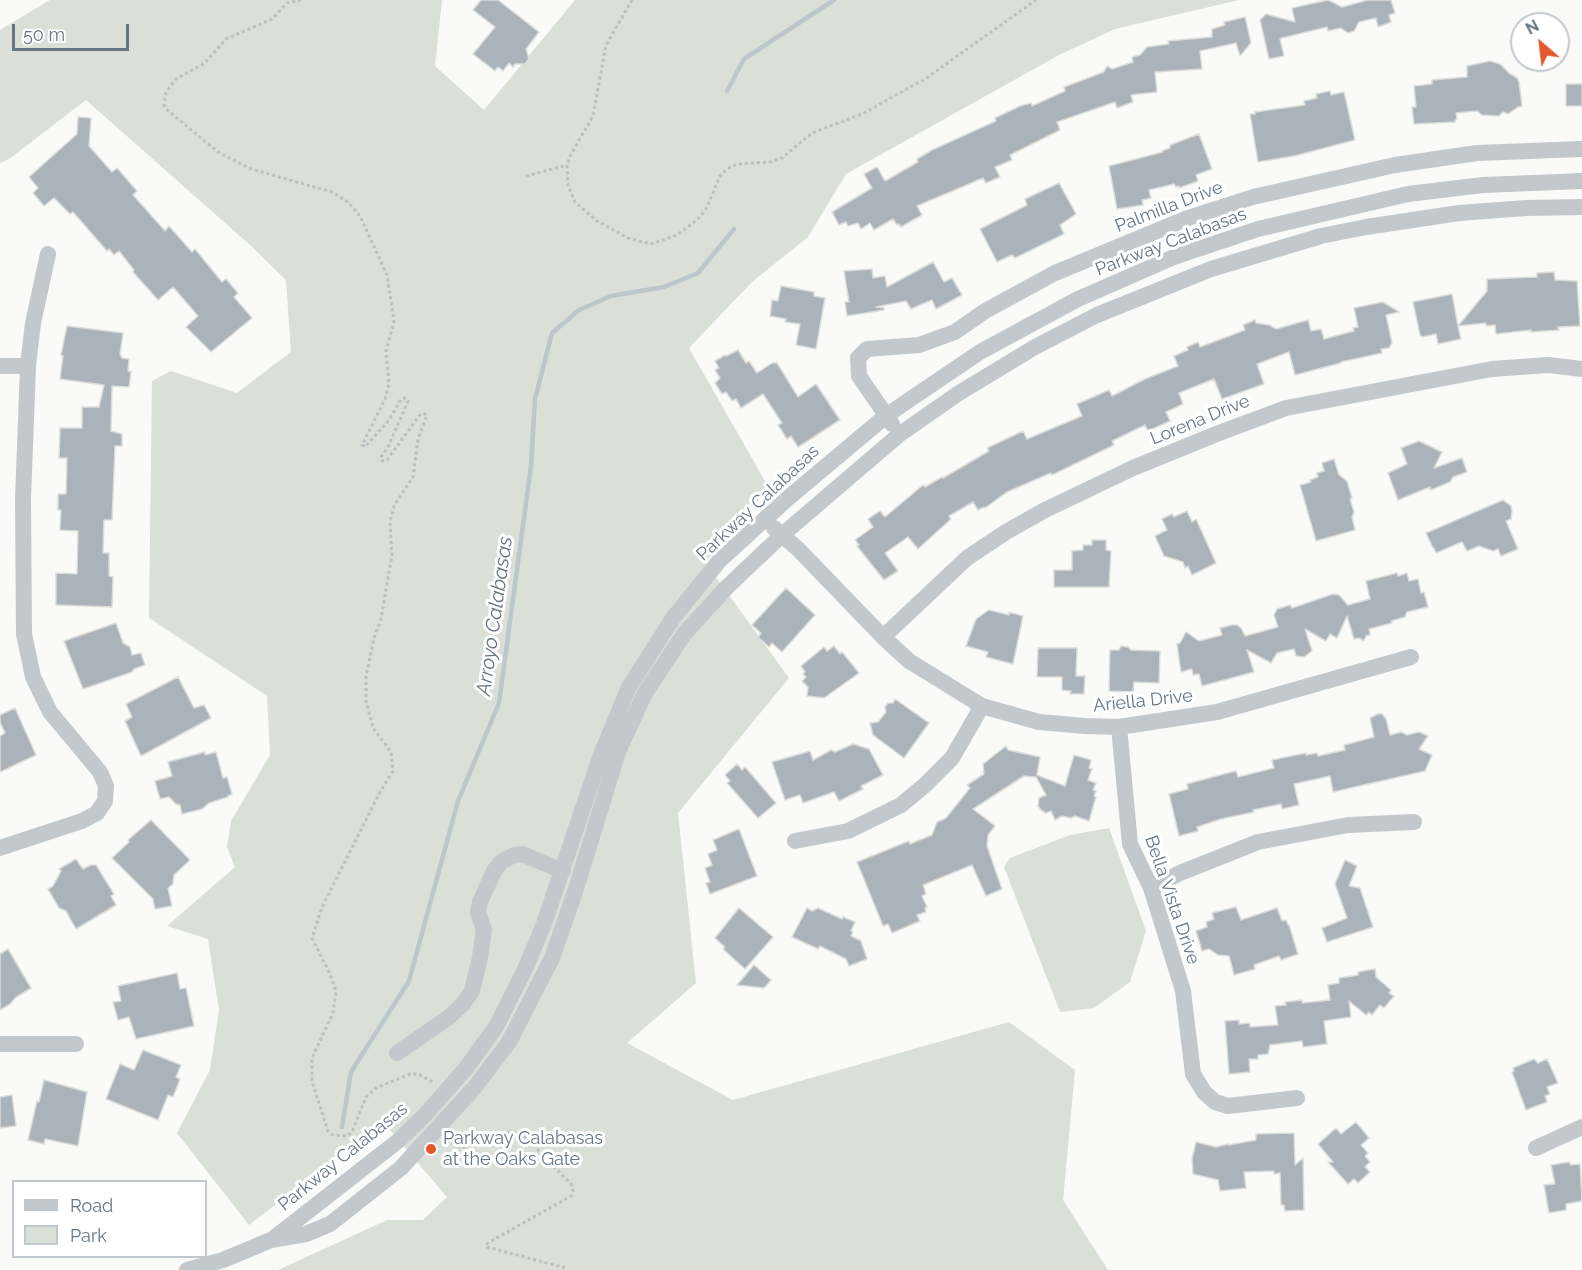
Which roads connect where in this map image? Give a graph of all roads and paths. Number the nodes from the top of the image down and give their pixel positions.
1 (301, 0) edge
2 (632, 0) edge
3 (1036, 0) edge
4 (1582, 149) edge
5 (567, 165) junction
6 (526, 176) dead end
7 (1582, 181) edge
8 (1582, 207) edge
9 (48, 254) dead end
10 (0, 366) edge
11 (28, 366) junction
12 (1582, 369) edge
13 (887, 415) junction
14 (900, 435) junction
15 (765, 520) junction
16 (782, 535) junction
17 (883, 637) junction
18 (1411, 657) dead end
19 (982, 706) junction
20 (1119, 727) junction
21 (1414, 822) dead end
22 (795, 841) dead end
23 (0, 848) edge
24 (562, 870) junction
25 (1151, 888) junction
26 (0, 1044) edge
27 (76, 1044) dead end
28 (397, 1053) dead end
29 (441, 1097) junction
30 (1297, 1098) dead end
31 (446, 1120) junction
32 (1582, 1126) edge
33 (398, 1141) junction
34 (1536, 1148) dead end
35 (412, 1156) junction
36 (345, 1182) junction
37 (360, 1202) junction
38 (271, 1240) junction
39 (187, 1270) edge
40 (566, 1270) edge

1 - 29 path
2 - 5 path
3 - 5 path
4 - 13 street, Palmilla Drive
5 - 6 path
7 - 13 street, Parkway Calabasas
8 - 14 street, Parkway Calabasas
9 - 11 street
10 - 11 street
11 - 23 street
12 - 17 street, Lorena Drive
13 - 14 street, Palmilla Drive
13 - 15 street, Parkway Calabasas
14 - 16 street, Parkway Calabasas
15 - 16 street, Ariella Drive
15 - 24 street, Parkway Calabasas
16 - 17 street, Ariella Drive
16 - 31 street, Parkway Calabasas
17 - 19 street, Ariella Drive
18 - 20 street, Ariella Drive
19 - 20 street, Ariella Drive
19 - 22 street
20 - 25 street, Bella Vista Drive
21 - 25 street
24 - 28 street
24 - 29 street, Parkway Calabasas
25 - 30 street, Bella Vista Drive
26 - 27 street
29 - 33 street, Parkway Calabasas
31 - 35 street, Parkway Calabasas
31 - 40 path
32 - 34 street
33 - 35 street
33 - 36 street, Parkway Calabasas
35 - 37 street, Parkway Calabasas
36 - 37 street
36 - 38 street, Parkway Calabasas
37 - 38 street, Parkway Calabasas
38 - 39 street, Parkway Calabasas

